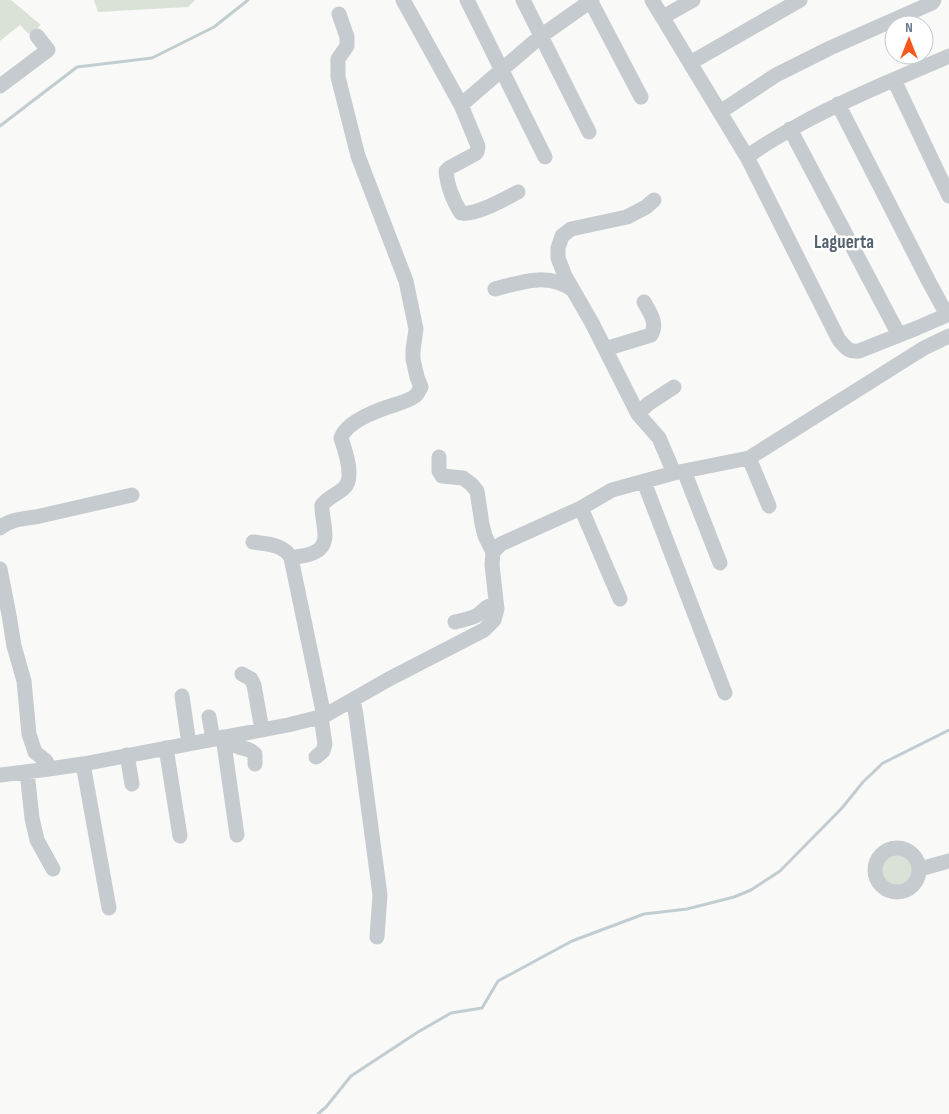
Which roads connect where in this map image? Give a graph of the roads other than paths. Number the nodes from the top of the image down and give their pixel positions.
1 (402, 0) edge
2 (467, 0) edge
3 (523, 0) edge
4 (591, 0) edge
5 (652, 0) edge
6 (693, 0) edge
7 (800, 0) edge
8 (934, 0) edge
9 (339, 14) dead end
10 (662, 17) junction
11 (37, 36) dead end
12 (541, 36) junction
13 (949, 56) edge
14 (690, 63) junction
15 (502, 70) junction
16 (894, 80) junction
17 (0, 86) edge
18 (641, 97) dead end
19 (461, 104) junction
20 (838, 104) junction
21 (720, 112) junction
22 (790, 129) junction
23 (589, 132) dead end
24 (545, 157) dead end
25 (747, 157) junction
26 (518, 192) dead end
27 (949, 196) edge
28 (654, 200) dead end
29 (495, 289) dead end
30 (574, 291) junction
31 (644, 302) dead end
32 (948, 314) edge
33 (899, 335) junction
34 (949, 336) edge
35 (605, 349) junction
36 (674, 387) dead end
37 (638, 414) junction
38 (439, 457) dead end
39 (749, 458) junction
40 (679, 472) junction
41 (644, 482) junction
42 (132, 495) dead end
43 (769, 506) dead end
44 (581, 508) junction
45 (0, 528) edge
46 (253, 542) dead end
47 (493, 552) junction
48 (291, 558) junction
49 (720, 563) dead end
50 (0, 569) edge
51 (620, 599) dead end
52 (496, 604) junction
53 (454, 622) dead end
54 (242, 674) dead end
55 (725, 693) dead end
56 (182, 696) dead end
57 (353, 700) junction
58 (209, 717) dead end
59 (322, 717) junction
60 (262, 730) junction
61 (223, 737) junction
62 (189, 744) junction
63 (166, 748) junction
64 (127, 755) junction
65 (316, 757) dead end
66 (83, 764) junction
67 (255, 764) dead end
68 (49, 769) junction
69 (27, 772) junction
70 (0, 775) edge
71 (132, 784) dead end
72 (237, 835) dead end
73 (180, 836) dead end
74 (949, 861) edge
75 (52, 869) dead end
76 (920, 869) dead end
77 (109, 908) dead end
78 (377, 937) dead end

1 - 19 street
2 - 15 street
3 - 12 street
4 - 12 street
4 - 18 street
5 - 10 street
6 - 10 street
7 - 14 street
8 - 21 street
9 - 48 street
10 - 14 street
11 - 17 street
12 - 15 street
12 - 23 street
13 - 16 street
14 - 21 street
15 - 19 street
15 - 24 street
16 - 20 street
16 - 27 street
19 - 26 street
20 - 22 street
20 - 32 street
21 - 25 street
22 - 25 street
22 - 33 street
25 - 33 street
28 - 30 street
29 - 30 street
30 - 35 street
31 - 35 street
32 - 33 street
34 - 39 street
35 - 37 street
36 - 37 street
37 - 40 street
38 - 47 street
39 - 40 street
39 - 43 street
40 - 41 street
40 - 49 street
41 - 44 street
41 - 55 street
42 - 45 street
44 - 47 street
44 - 51 street
46 - 48 street
47 - 52 street
48 - 59 street
50 - 68 street
52 - 53 street
52 - 57 street
54 - 60 street
56 - 62 street
57 - 59 street
57 - 78 street
58 - 61 street
59 - 60 street
59 - 65 street
60 - 61 street
61 - 62 street
61 - 67 street
61 - 72 street
62 - 63 street
63 - 64 street
63 - 73 street
64 - 66 street
64 - 71 street
66 - 68 street
66 - 77 street
68 - 69 street
69 - 70 street
69 - 75 street
74 - 76 street

